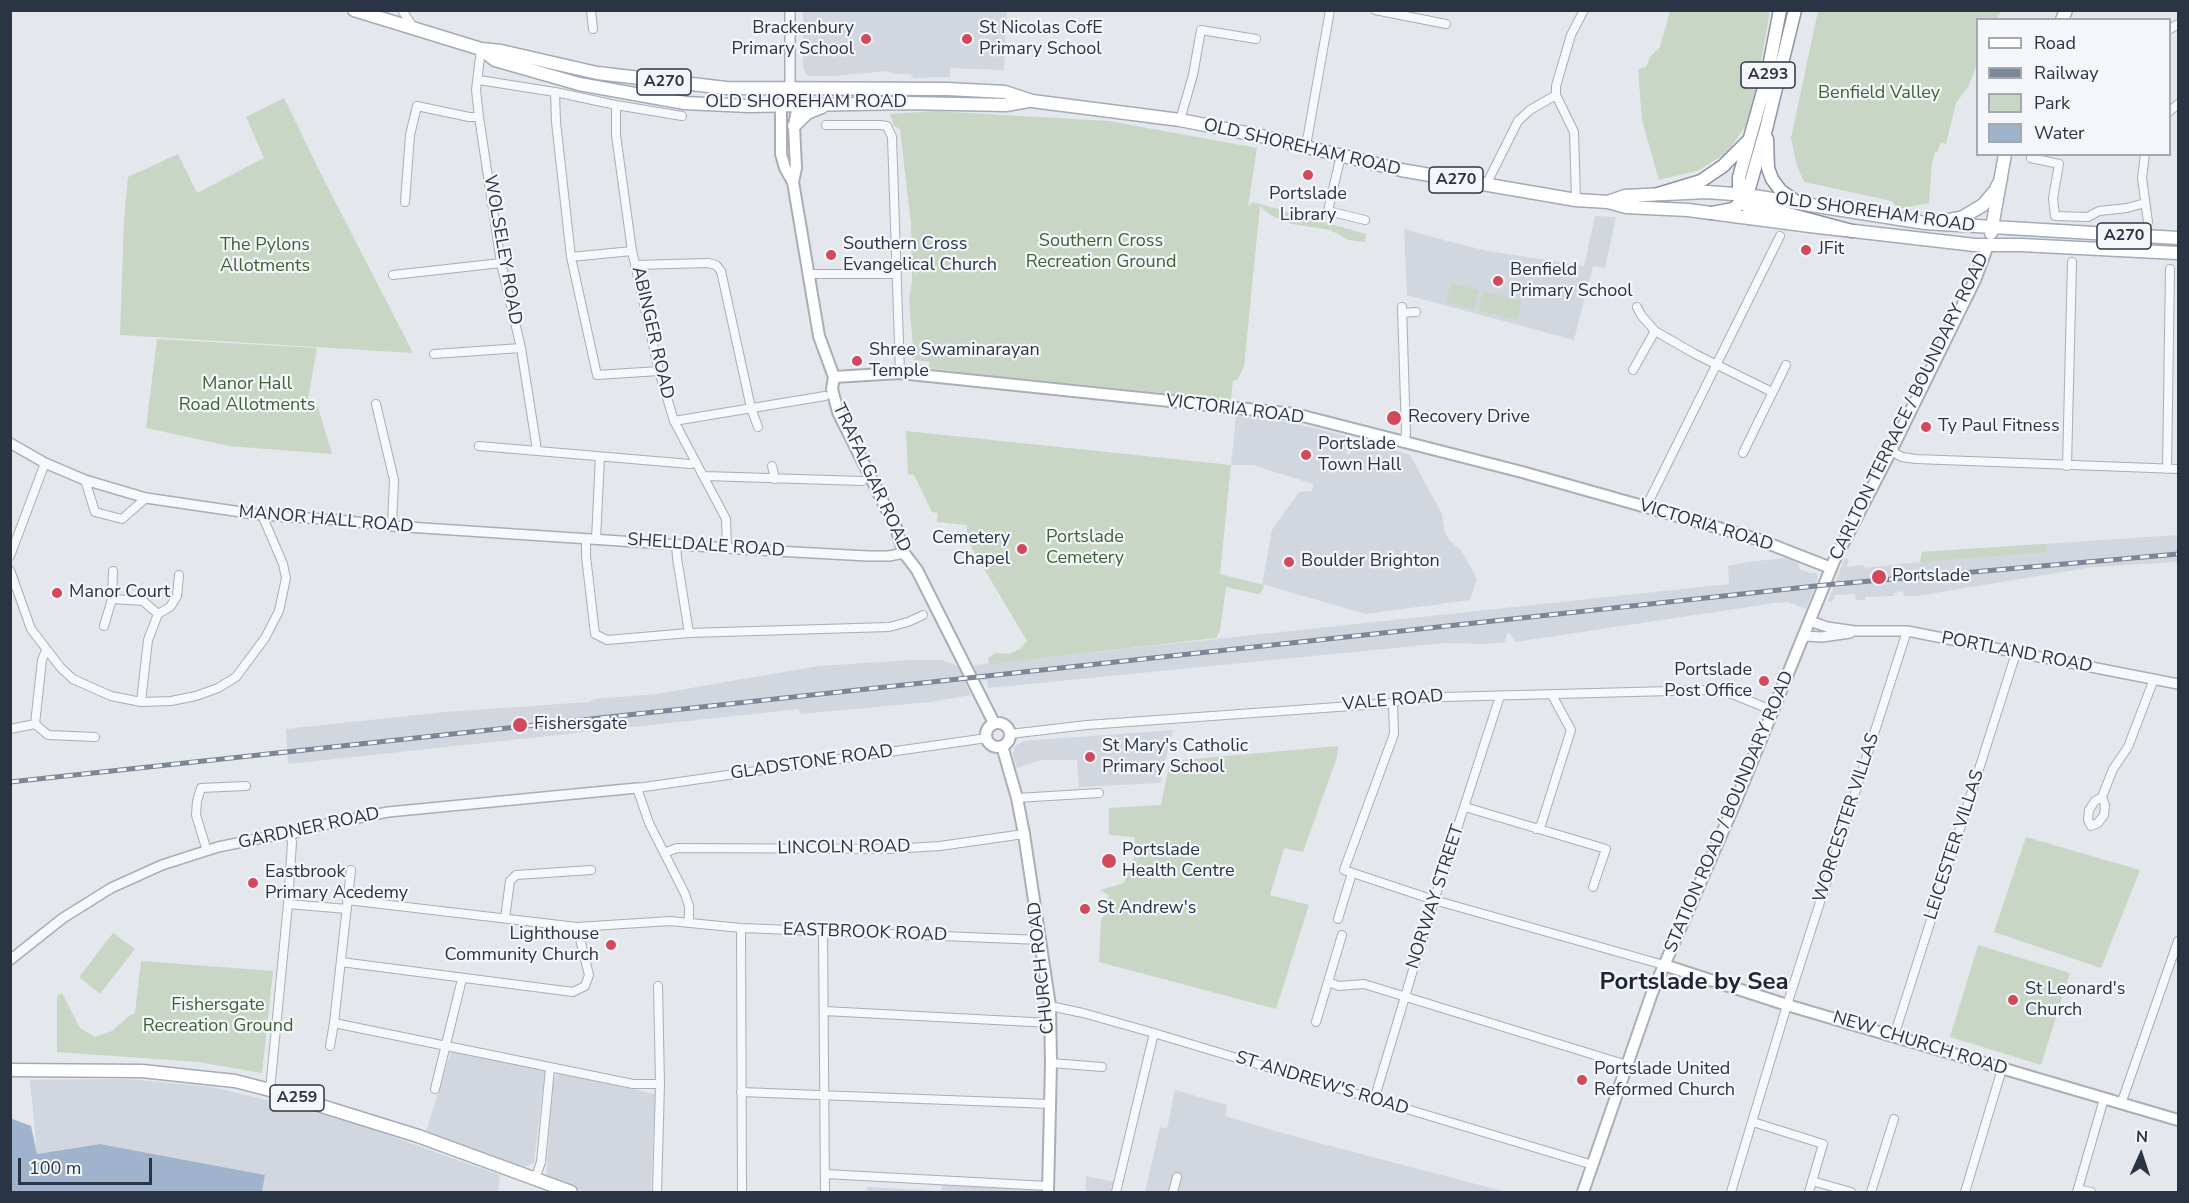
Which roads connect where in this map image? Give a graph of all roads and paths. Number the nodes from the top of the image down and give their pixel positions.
1 (354, 10) edge
2 (402, 10) edge
3 (591, 10) edge
4 (790, 10) edge
5 (1330, 10) edge
6 (1375, 10) edge
7 (1584, 10) edge
8 (1780, 10) edge
9 (1795, 10) edge
10 (1446, 24) dead end
11 (413, 27) junction
12 (593, 29) dead end
13 (1256, 39) dead end
14 (481, 49) junction
15 (479, 80) junction
16 (790, 90) junction
17 (555, 92) junction
18 (1556, 95) junction
19 (1032, 101) junction
20 (829, 104) junction
21 (616, 105) junction
22 (781, 105) junction
23 (798, 105) junction
24 (682, 116) dead end
25 (479, 117) junction
26 (1180, 120) junction
27 (826, 125) dead end
28 (794, 126) junction
29 (1766, 129) junction
30 (1750, 138) junction
31 (1306, 146) junction
32 (1341, 155) junction
33 (2006, 156) edge
34 (2145, 156) edge
35 (2031, 158) dead end
36 (2001, 179) junction
37 (793, 182) junction
38 (1486, 185) junction
39 (1658, 194) junction
40 (1743, 198) junction
41 (1576, 200) junction
42 (405, 202) dead end
43 (1608, 202) junction
44 (1798, 203) junction
45 (2145, 203) junction
46 (1712, 213) junction
47 (1365, 220) dead end
48 (2148, 222) dead end
49 (1925, 223) junction
50 (1992, 228) junction
51 (1852, 231) junction
52 (1780, 236) dead end
53 (2178, 238) edge
54 (1988, 245) junction
55 (632, 250) junction
56 (2178, 253) edge
57 (571, 256) junction
58 (2072, 262) dead end
59 (501, 263) junction
60 (635, 265) junction
61 (2170, 269) dead end
62 (808, 274) junction
63 (896, 274) junction
64 (393, 275) dead end
65 (1637, 307) dead end
66 (1416, 312) dead end
67 (1655, 331) junction
68 (521, 348) junction
69 (434, 354) dead end
70 (1717, 364) junction
71 (1786, 365) dead end
72 (1633, 370) dead end
73 (659, 371) junction
74 (900, 373) junction
75 (834, 377) junction
76 (1772, 392) junction
77 (825, 396) dead end
78 (376, 404) dead end
79 (751, 408) junction
80 (674, 421) junction
81 (758, 427) dead end
82 (10, 443) edge
83 (1404, 443) junction
84 (478, 446) dead end
85 (537, 450) junction
86 (1891, 451) junction
87 (1743, 453) dead end
88 (600, 457) junction
89 (696, 463) junction
90 (45, 464) junction
91 (772, 466) dead end
92 (2067, 466) junction
93 (2167, 469) junction
94 (2178, 469) edge
95 (705, 476) junction
96 (775, 479) junction
97 (86, 480) junction
98 (862, 481) dead end
99 (146, 498) junction
100 (1646, 507) junction
101 (262, 515) junction
102 (392, 526) junction
103 (508, 534) joint
104 (591, 539) junction
105 (676, 544) junction
106 (727, 548) junction
107 (904, 553) junction
108 (10, 556) edge
109 (1831, 568) junction
110 (10, 570) edge
111 (113, 571) dead end
112 (179, 575) dead end
113 (112, 599) junction
114 (158, 614) junction
115 (923, 615) dead end
116 (1810, 621) junction
117 (104, 626) dead end
118 (1855, 631) junction
119 (1907, 631) junction
120 (689, 633) junction
121 (1805, 636) junction
122 (46, 650) junction
123 (2016, 653) junction
124 (2154, 679) junction
125 (2178, 684) edge
126 (1551, 695) junction
127 (1500, 696) junction
128 (141, 702) junction
129 (1393, 703) junction
130 (1774, 711) junction
131 (994, 723) junction
132 (35, 724) junction
133 (10, 729) edge
134 (1010, 734) junction
135 (95, 737) dead end
136 (987, 738) junction
137 (1002, 746) junction
138 (246, 786) dead end
139 (637, 788) junction
140 (1099, 793) dead end
141 (2102, 797) dead end
142 (1017, 798) junction
143 (1465, 807) junction
144 (1536, 829) junction
145 (1024, 834) junction
146 (290, 835) junction
147 (207, 851) junction
148 (664, 853) junction
149 (351, 870) dead end
150 (591, 870) dead end
151 (1348, 872) junction
152 (1593, 887) dead end
153 (1434, 900) junction
154 (288, 904) junction
155 (347, 904) junction
156 (505, 918) junction
157 (1338, 919) dead end
158 (689, 923) junction
159 (577, 927) junction
160 (741, 928) junction
161 (824, 932) junction
162 (1342, 935) dead end
163 (1041, 940) junction
164 (2178, 942) edge
165 (10, 960) edge
166 (340, 962) junction
167 (1664, 964) junction
168 (462, 979) junction
169 (1328, 982) junction
170 (658, 986) dead end
171 (1405, 997) junction
172 (1787, 1005) junction
173 (1050, 1006) junction
174 (824, 1011) junction
175 (1316, 1022) dead end
176 (334, 1023) junction
177 (1051, 1023) junction
178 (1154, 1033) junction
179 (1894, 1036) junction
180 (330, 1046) dead end
181 (447, 1047) junction
182 (1051, 1063) junction
183 (1627, 1065) junction
184 (1102, 1067) dead end
185 (550, 1068) junction
186 (2002, 1069) junction
187 (10, 1070) edge
188 (660, 1084) junction
189 (435, 1089) dead end
190 (270, 1090) junction
191 (741, 1092) junction
192 (824, 1094) junction
193 (2104, 1099) junction
194 (1374, 1100) junction
195 (1051, 1104) junction
196 (2121, 1104) junction
197 (1894, 1119) dead end
198 (2178, 1120) edge
199 (1753, 1122) junction
200 (1593, 1165) junction
201 (825, 1174) junction
202 (1177, 1177) dead end
203 (535, 1179) junction
204 (1812, 1181) junction
205 (1048, 1189) edge
206 (2078, 1191) edge
207 (571, 1192) edge
208 (657, 1192) edge
209 (742, 1192) edge
210 (825, 1192) edge
211 (1116, 1192) edge
212 (1173, 1192) edge
213 (1583, 1192) edge
214 (1731, 1192) edge
215 (1809, 1192) edge
216 (1851, 1192) edge
217 (1871, 1192) edge
218 (1965, 1192) edge
219 (2091, 1192) edge

1 - 11 main road, OLD SHOREHAM ROAD / A270
2 - 11 street
3 - 12 street
4 - 16 street
5 - 31 street
6 - 10 street
7 - 18 street
8 - 30 main road, A293
9 - 29 main road, A293
11 - 14 main road, OLD SHOREHAM ROAD / A270
13 - 26 street
14 - 15 street, WOLSELEY ROAD
14 - 16 main road, OLD SHOREHAM ROAD / A270
14 - 22 main road, OLD SHOREHAM ROAD / A270
15 - 17 street
15 - 25 street, WOLSELEY ROAD
16 - 19 main road, OLD SHOREHAM ROAD / A270
16 - 22 main road, TRAFALGAR ROAD
16 - 23 main road
17 - 21 street
17 - 57 street
18 - 38 street
18 - 41 street
19 - 20 main road, OLD SHOREHAM ROAD / A270
19 - 26 main road, OLD SHOREHAM ROAD / A270
20 - 23 main road, OLD SHOREHAM ROAD / A270
20 - 28 main road
21 - 24 street
21 - 55 street, ABINGER ROAD
22 - 23 main road, OLD SHOREHAM ROAD / A270
22 - 37 main road, TRAFALGAR ROAD
23 - 28 main road, TRAFALGAR ROAD
25 - 42 street
25 - 59 street, WOLSELEY ROAD
26 - 31 main road, OLD SHOREHAM ROAD / A270
27 - 63 street
28 - 37 main road, TRAFALGAR ROAD
29 - 40 main road, A293
29 - 44 main road, A293
30 - 39 main road, A293
30 - 40 main road, A293
31 - 32 main road, OLD SHOREHAM ROAD / A270
32 - 38 main road, OLD SHOREHAM ROAD / A270
32 - 47 street
33 - 36 main road
34 - 45 street
35 - 45 street
36 - 49 main road
36 - 50 main road
37 - 62 main road, TRAFALGAR ROAD
38 - 41 main road, OLD SHOREHAM ROAD / A270
39 - 40 main road, OLD SHOREHAM ROAD / A270
39 - 43 main road, OLD SHOREHAM ROAD / A270
40 - 44 main road, OLD SHOREHAM ROAD / A270
40 - 46 main road
40 - 51 main road
41 - 43 main road, OLD SHOREHAM ROAD / A270
43 - 46 main road, OLD SHOREHAM ROAD / A270
44 - 49 main road, OLD SHOREHAM ROAD / A270
45 - 48 street
46 - 51 main road, OLD SHOREHAM ROAD / A270
49 - 50 main road, OLD SHOREHAM ROAD / A270
50 - 53 main road, OLD SHOREHAM ROAD / A270
50 - 54 main road
51 - 54 main road, OLD SHOREHAM ROAD / A270
52 - 70 street
54 - 56 main road, OLD SHOREHAM ROAD / A270
54 - 86 main road, CARLTON TERRACE / BOUNDARY ROAD
55 - 57 street
55 - 60 street, ABINGER ROAD
57 - 73 street
58 - 92 street
59 - 64 street
59 - 68 street, WOLSELEY ROAD
60 - 73 street, ABINGER ROAD
60 - 79 street
61 - 93 street
62 - 63 street
62 - 75 main road, TRAFALGAR ROAD
63 - 74 street
65 - 67 street
66 - 83 street
67 - 70 street
67 - 72 street
68 - 69 street
68 - 85 street, WOLSELEY ROAD
70 - 76 street
70 - 100 street
71 - 76 street
73 - 80 street, ABINGER ROAD
74 - 75 main road, VICTORIA ROAD
74 - 83 main road, VICTORIA ROAD
75 - 107 main road, TRAFALGAR ROAD
76 - 87 street
77 - 79 street
78 - 102 street
79 - 80 street
79 - 81 street
80 - 89 street, ABINGER ROAD
82 - 90 street, MANOR HALL ROAD
83 - 100 main road, VICTORIA ROAD
84 - 85 street
85 - 88 street
86 - 92 street
86 - 109 main road, CARLTON TERRACE / BOUNDARY ROAD
88 - 89 street
88 - 104 street
89 - 95 street, ABINGER ROAD
90 - 97 street, MANOR HALL ROAD
90 - 108 street
91 - 96 street
92 - 93 street
93 - 94 street
95 - 96 street
95 - 106 street, ABINGER ROAD
96 - 98 street
97 - 99 street, MANOR HALL ROAD
97 - 99 street
99 - 101 street, MANOR HALL ROAD
100 - 109 main road, VICTORIA ROAD
101 - 102 street, MANOR HALL ROAD
101 - 128 street
102 - 103 street, MANOR HALL ROAD
103 - 104 street, SHELLDALE ROAD
104 - 105 street, SHELLDALE ROAD
104 - 120 street
105 - 106 street, SHELLDALE ROAD
105 - 120 street
106 - 107 street, SHELLDALE ROAD
107 - 131 main road, TRAFALGAR ROAD
109 - 116 main road, STATION ROAD / BOUNDARY ROAD
110 - 122 street
111 - 113 street
112 - 114 street
113 - 114 street
113 - 117 street
114 - 128 street
115 - 120 street
116 - 118 street, PORTLAND ROAD
116 - 121 main road, STATION ROAD / BOUNDARY ROAD
118 - 119 street, PORTLAND ROAD
118 - 121 street, PORTLAND ROAD
119 - 123 street, PORTLAND ROAD
119 - 172 street, WORCESTER VILLAS
121 - 130 main road, STATION ROAD / BOUNDARY ROAD
122 - 128 street
122 - 132 street
123 - 124 street, PORTLAND ROAD
123 - 179 street, LEICESTER VILLAS
124 - 125 street, PORTLAND ROAD
124 - 141 street
126 - 127 street, VALE ROAD
126 - 130 street, VALE ROAD
126 - 144 street
127 - 129 street, VALE ROAD
127 - 143 street, NORWAY STREET
129 - 134 street, VALE ROAD
129 - 151 street
130 - 167 main road, STATION ROAD / BOUNDARY ROAD
131 - 134 main road
131 - 136 main road
132 - 133 street
132 - 135 street
134 - 137 main road
136 - 137 main road
136 - 139 street, GLADSTONE ROAD
137 - 142 main road, CHURCH ROAD
138 - 147 street
139 - 146 street, GARDNER ROAD
139 - 148 street
140 - 142 street
142 - 145 main road, CHURCH ROAD
143 - 144 street
143 - 153 street, NORWAY STREET
144 - 152 street
145 - 148 street, LINCOLN ROAD
145 - 163 main road, CHURCH ROAD
146 - 147 street, GARDNER ROAD
146 - 154 street
147 - 165 street, GARDNER ROAD
148 - 158 street
149 - 155 street
150 - 156 street
151 - 153 street
151 - 157 street
153 - 167 street
153 - 171 street, NORWAY STREET
154 - 155 street, EASTBROOK ROAD
154 - 190 street
155 - 156 street, EASTBROOK ROAD
155 - 166 street
156 - 159 street, EASTBROOK ROAD
158 - 159 street, EASTBROOK ROAD
158 - 160 street, EASTBROOK ROAD
159 - 168 street
160 - 161 street, EASTBROOK ROAD
160 - 191 street
161 - 163 street, EASTBROOK ROAD
161 - 174 street
162 - 169 street
163 - 173 main road, CHURCH ROAD
164 - 196 street
166 - 168 street
166 - 176 street
167 - 172 main road, NEW CHURCH ROAD
167 - 183 main road, STATION ROAD / BOUNDARY ROAD
168 - 181 street
169 - 171 street
169 - 175 street
170 - 188 street
171 - 183 street
171 - 194 street, NORWAY STREET
172 - 179 main road, NEW CHURCH ROAD
172 - 199 street, WORCESTER VILLAS
173 - 177 main road, CHURCH ROAD
173 - 178 street, ST ANDREW'S ROAD
174 - 177 street
174 - 192 street
176 - 180 street
176 - 181 street
177 - 182 main road, CHURCH ROAD
178 - 194 street, ST ANDREW'S ROAD
178 - 211 street
179 - 186 main road, NEW CHURCH ROAD
181 - 185 street
181 - 189 street
182 - 184 street
182 - 195 main road, CHURCH ROAD
183 - 200 main road, STATION ROAD / BOUNDARY ROAD
185 - 188 street
185 - 203 street
186 - 193 main road, NEW CHURCH ROAD
186 - 218 street
187 - 190 main road, A259
188 - 208 street
190 - 203 main road, A259
191 - 192 street
191 - 209 street
192 - 195 street
192 - 201 street
193 - 196 main road, NEW CHURCH ROAD
193 - 206 street
194 - 200 street, ST ANDREW'S ROAD
195 - 205 main road, CHURCH ROAD
196 - 198 main road, NEW CHURCH ROAD
197 - 217 street
199 - 204 street
199 - 214 street, WORCESTER VILLAS
200 - 213 main road, STATION ROAD / BOUNDARY ROAD
201 - 205 street
201 - 210 street
202 - 212 street
203 - 207 main road, A259
204 - 215 street
204 - 216 street
206 - 219 street

